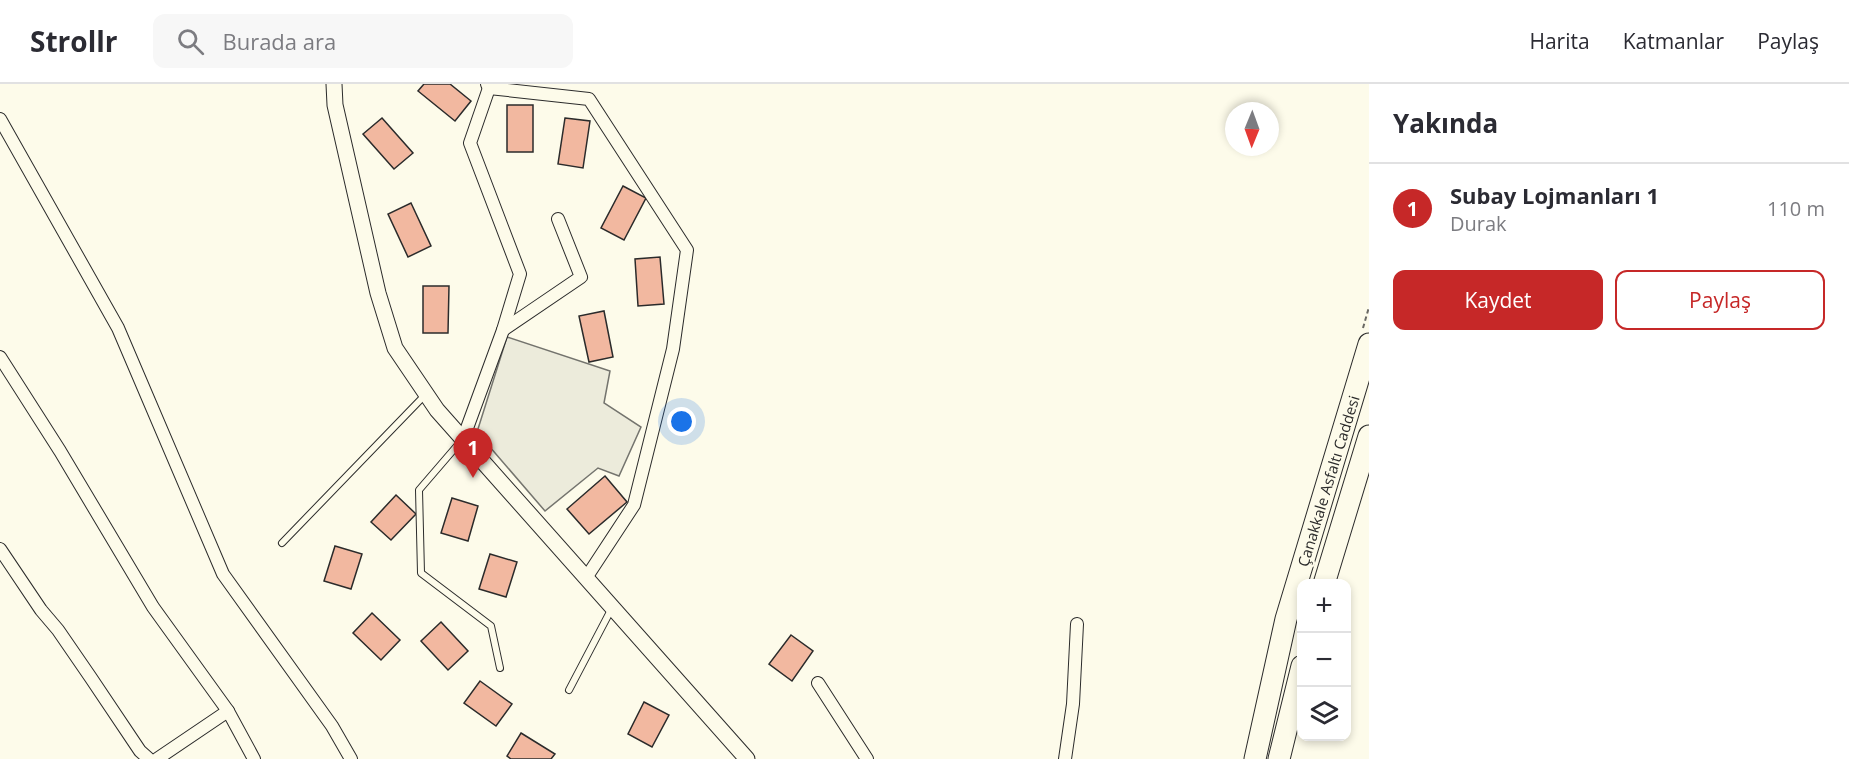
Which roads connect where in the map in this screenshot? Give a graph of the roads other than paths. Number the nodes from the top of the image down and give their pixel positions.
1 (334, 84) edge
2 (488, 86) edge
3 (0, 119) edge
4 (558, 219) dead end
5 (503, 330) junction
6 (1369, 344) edge
7 (0, 357) edge
8 (426, 394) junction
9 (1369, 436) edge
10 (463, 439) junction
11 (282, 543) dead end
12 (0, 549) edge
13 (586, 578) junction
14 (1326, 579) edge
15 (612, 608) junction
16 (1077, 624) dead end
17 (500, 668) dead end
18 (818, 683) dead end
19 (1297, 686) edge
20 (568, 690) dead end
21 (228, 711) junction
22 (149, 759) edge
23 (157, 759) edge
24 (254, 759) edge
25 (351, 759) edge
26 (747, 759) edge
27 (867, 759) edge
28 (1065, 759) edge
29 (1255, 759) edge
30 (1279, 759) edge

1 - 8 street
2 - 5 street
2 - 13 street
3 - 25 street
4 - 5 street
5 - 10 street
6 - 29 highway, Çanakkale Asfaltı Caddesi
7 - 21 street
8 - 10 street
8 - 11 lane
9 - 14 highway, Çanakkale Asfaltı Caddesi
10 - 13 street
10 - 17 lane
12 - 22 street
13 - 15 street
15 - 20 lane
15 - 26 street
16 - 28 street
18 - 27 street
19 - 30 highway
21 - 23 street
21 - 24 street

